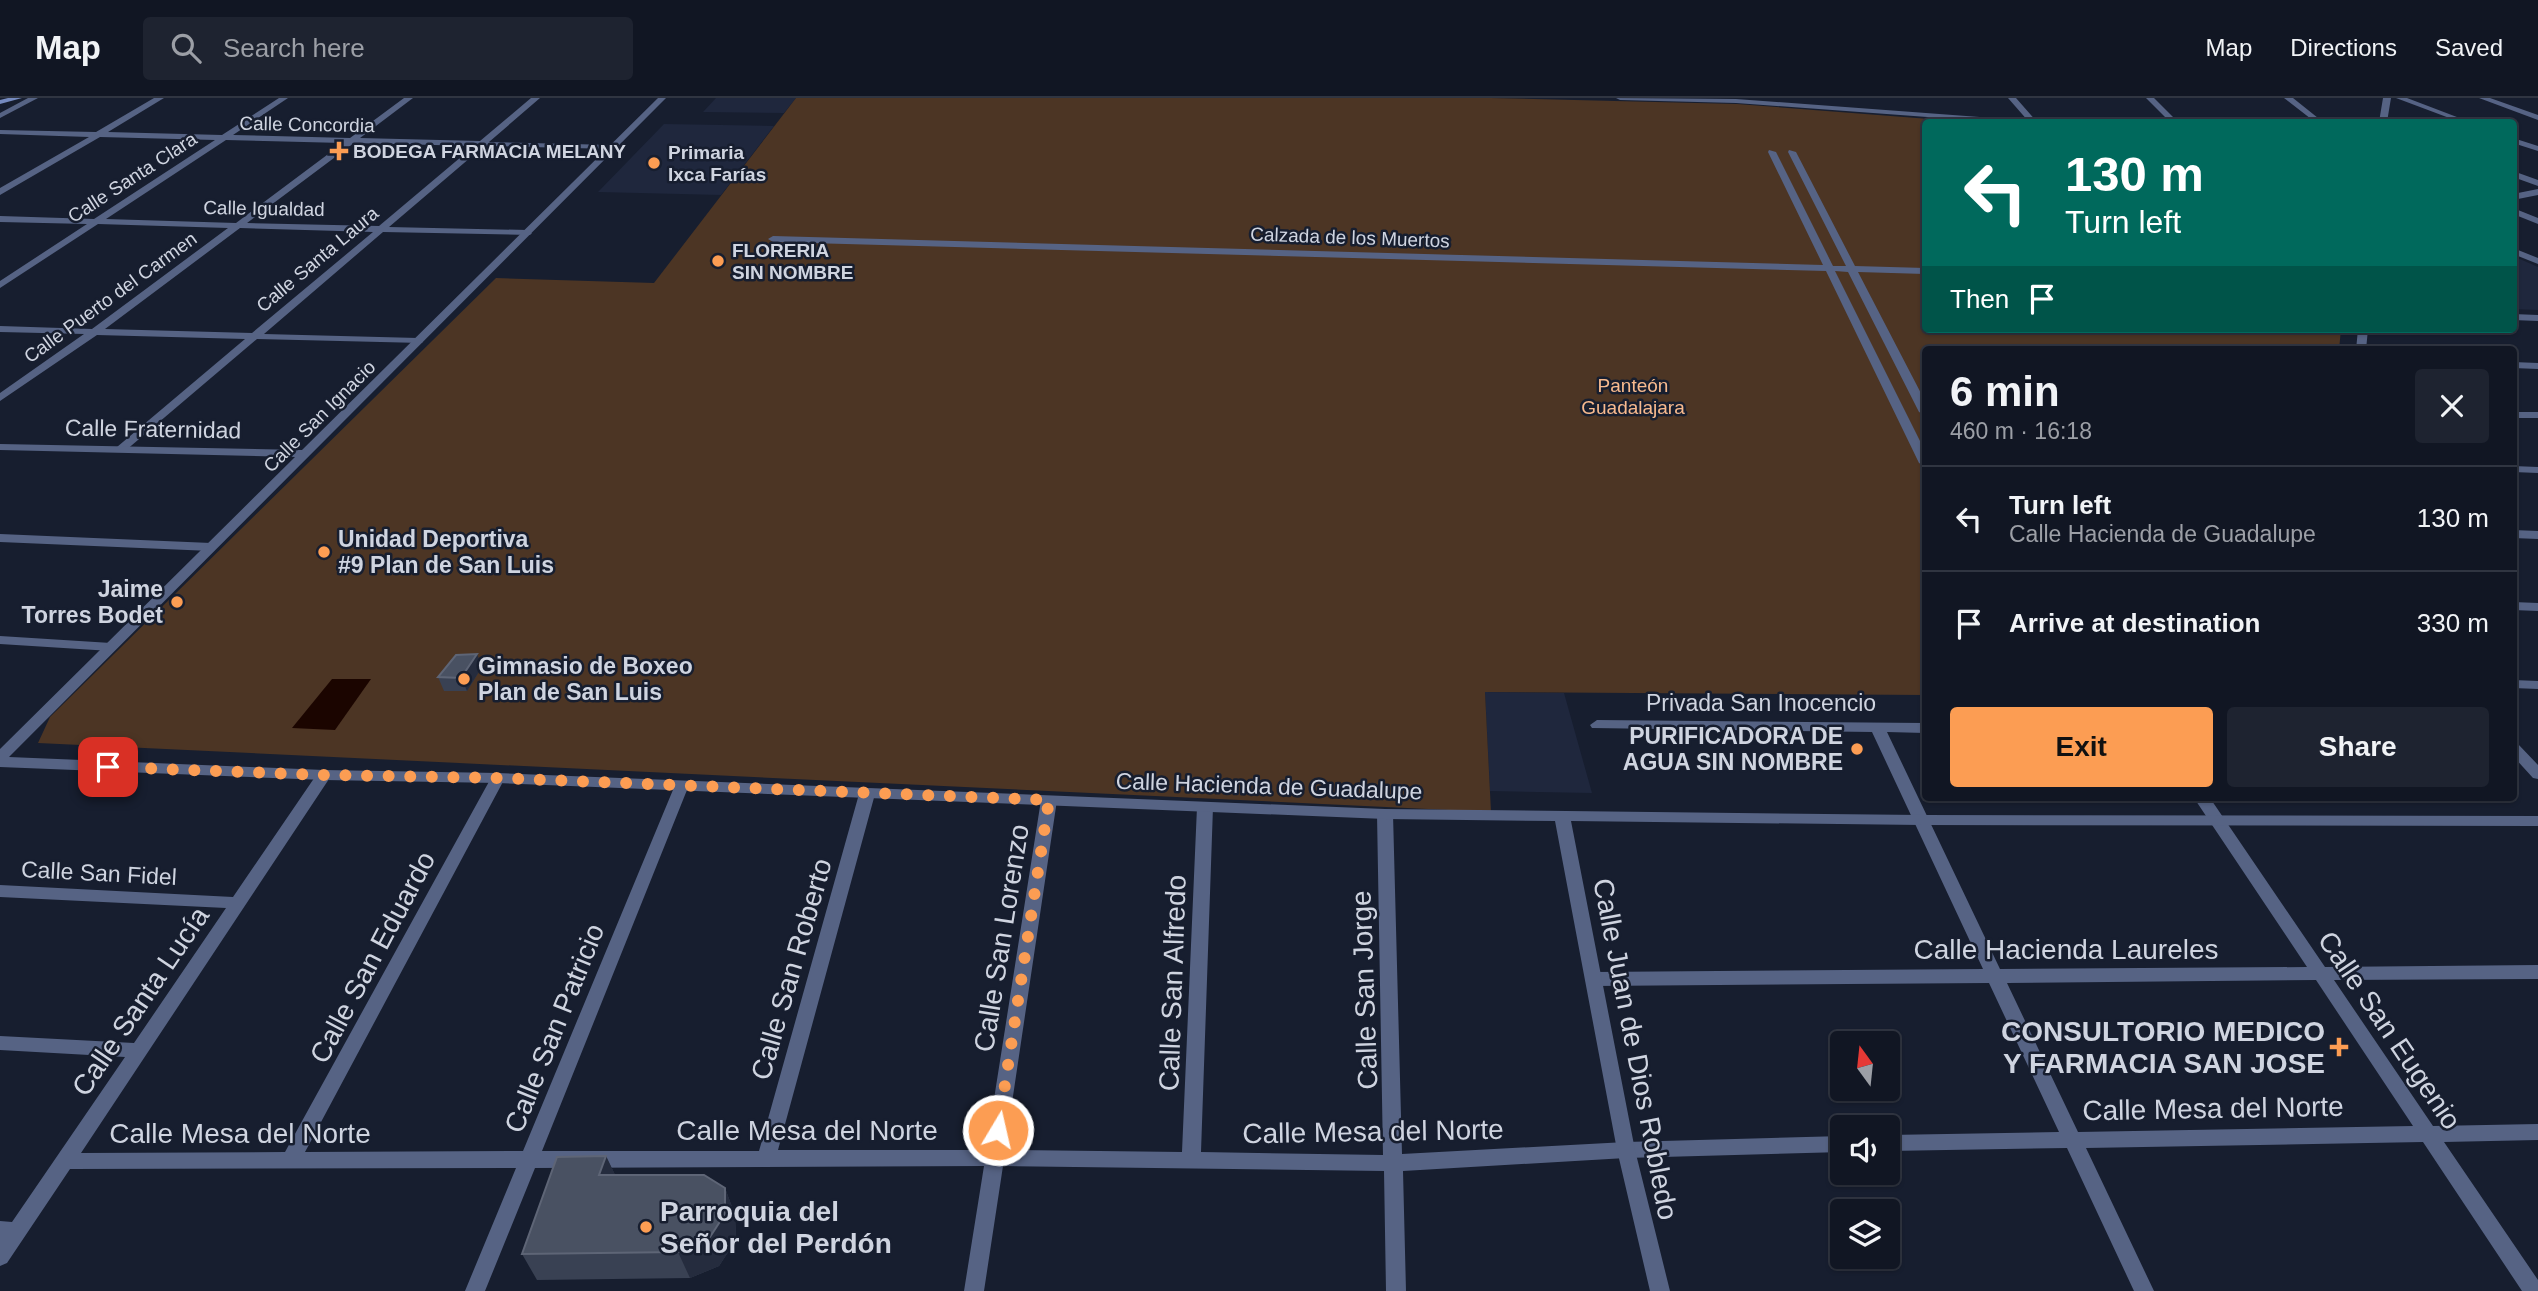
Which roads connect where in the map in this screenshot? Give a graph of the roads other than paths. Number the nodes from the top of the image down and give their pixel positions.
1 (18, 98) edge
2 (34, 98) edge
3 (160, 98) edge
4 (284, 98) edge
5 (409, 98) edge
6 (536, 98) edge
7 (662, 98) edge
8 (1620, 98) edge
9 (1872, 98) edge
10 (2012, 98) edge
11 (2150, 98) edge
12 (2288, 98) edge
13 (2387, 98) edge
14 (2400, 98) edge
15 (2483, 98) edge
16 (1735, 99) edge
17 (0, 102) edge
18 (1880, 112) junction
19 (0, 116) edge
20 (2538, 118) edge
21 (1978, 119) edge
22 (2030, 119) edge
23 (2171, 119) edge
24 (2315, 119) edge
25 (2384, 119) edge
26 (2458, 119) edge
27 (0, 132) edge
28 (97, 135) junction
29 (223, 138) junction
30 (351, 141) junction
31 (2517, 141) edge
32 (480, 144) junction
33 (613, 146) junction
34 (2538, 149) edge
35 (1772, 152) dead end
36 (1792, 152) dead end
37 (2517, 175) edge
38 (2538, 183) edge
39 (0, 192) edge
40 (2538, 192) edge
41 (2517, 196) edge
42 (2517, 213) edge
43 (0, 219) edge
44 (2538, 221) edge
45 (96, 222) junction
46 (238, 225) junction
47 (380, 229) junction
48 (527, 233) junction
49 (773, 239) dead end
50 (2517, 253) edge
51 (2538, 261) edge
52 (1829, 268) junction
53 (1852, 269) junction
54 (1922, 271) edge
55 (0, 285) edge
56 (2517, 317) edge
57 (2538, 318) edge
58 (0, 329) edge
59 (94, 332) junction
60 (252, 337) junction
61 (418, 341) junction
62 (2517, 365) edge
63 (2538, 366) edge
64 (0, 398) edge
65 (1922, 406) edge
66 (2517, 415) edge
67 (2538, 415) edge
68 (0, 447) edge
69 (121, 449) junction
70 (305, 454) junction
71 (1922, 457) edge
72 (2517, 469) edge
73 (2538, 470) edge
74 (2517, 534) edge
75 (2538, 535) edge
76 (0, 538) edge
77 (211, 548) junction
78 (2517, 606) edge
79 (2538, 607) edge
80 (0, 640) edge
81 (111, 647) junction
82 (2517, 684) edge
83 (2538, 685) edge
84 (1597, 725) dead end
85 (1877, 727) junction
86 (1922, 728) edge
87 (2517, 751) edge
88 (0, 760) edge
89 (2538, 774) edge
90 (324, 775) junction
91 (498, 778) junction
92 (682, 785) junction
93 (867, 794) junction
94 (1049, 800) junction
95 (2204, 801) edge
96 (1205, 807) junction
97 (1385, 814) junction
98 (1562, 817) junction
99 (1921, 820) junction
100 (2216, 821) junction
101 (2538, 821) edge
102 (0, 891) edge
103 (237, 903) junction
104 (2538, 972) edge
105 (2322, 974) junction
106 (1997, 976) junction
107 (1594, 979) junction
108 (0, 1043) edge
109 (139, 1051) junction
110 (2538, 1132) edge
111 (2429, 1134) junction
112 (2072, 1138) junction
113 (1900, 1143) edge
114 (1830, 1144) edge
115 (1626, 1150) junction
116 (766, 1158) junction
117 (994, 1158) junction
118 (528, 1159) junction
119 (291, 1160) junction
120 (64, 1161) junction
121 (1191, 1162) junction
122 (1395, 1163) junction
123 (9, 1231) edge
124 (0, 1257) edge
125 (475, 1291) edge
126 (974, 1291) edge
127 (1396, 1291) edge
128 (1660, 1291) edge
129 (2144, 1291) edge
130 (2534, 1291) edge

1 - 17 main road
2 - 19 street
3 - 28 street
4 - 29 street, Calle Santa Clara
5 - 30 street, Calle Puerto del Carmen
6 - 32 street, Calle Santa Laura
7 - 33 street, Calle San Ignacio
8 - 16 street
9 - 18 street
10 - 22 street
11 - 23 street
12 - 24 street
13 - 25 street
14 - 26 street
15 - 20 street
16 - 18 street
18 - 21 street
27 - 28 street, Calle Concordia
28 - 29 street, Calle Concordia
28 - 39 street
29 - 30 street, Calle Concordia
29 - 45 street, Calle Santa Clara
30 - 32 street, Calle Concordia
30 - 46 street, Calle Puerto del Carmen
31 - 34 street
32 - 33 street, Calle Concordia
32 - 47 street, Calle Santa Laura
33 - 48 street, Calle San Ignacio
35 - 52 street
36 - 53 street
37 - 38 street
40 - 41 street
42 - 44 street
43 - 45 street, Calle Igualdad
45 - 46 street, Calle Igualdad
45 - 55 street, Calle Santa Clara
46 - 47 street, Calle Igualdad
46 - 59 street, Calle Puerto del Carmen
47 - 48 street, Calle Igualdad
47 - 60 street, Calle Santa Laura
48 - 61 street, Calle San Ignacio
49 - 52 street, Calzada de los Muertos
50 - 51 street
52 - 53 street, Calzada de los Muertos
52 - 71 street
53 - 54 street, Calzada de los Muertos
53 - 65 street
56 - 57 street
58 - 59 street
59 - 60 street
59 - 64 street, Calle Puerto del Carmen
60 - 61 street
60 - 69 street, Calle Santa Laura
61 - 70 street, Calle San Ignacio
62 - 63 street
66 - 67 street
68 - 69 street, Calle Fraternidad
69 - 70 street, Calle Fraternidad
70 - 77 street, Calle San Ignacio
72 - 73 street
74 - 75 street
76 - 77 street
77 - 81 street, Calle San Ignacio
78 - 79 street
80 - 81 street
81 - 88 street, Calle San Ignacio
82 - 83 street
84 - 85 street, Privada San Inocencio
85 - 86 street, Privada San Inocencio
85 - 99 street
87 - 89 street
88 - 90 street, Calle Hacienda de Guadalupe
90 - 91 street, Calle Hacienda de Guadalupe
90 - 103 street, Calle Santa Lucía
91 - 92 street, Calle Hacienda de Guadalupe
91 - 119 street, Calle San Eduardo
92 - 93 street, Calle Hacienda de Guadalupe
92 - 118 street, Calle San Patricio
93 - 94 street, Calle Hacienda de Guadalupe
93 - 116 street, Calle San Roberto
94 - 96 street, Calle Hacienda de Guadalupe
94 - 117 street, Calle San Lorenzo
95 - 100 street, Calle San Eugenio
96 - 97 street, Calle Hacienda de Guadalupe
96 - 121 street, Calle San Alfredo
97 - 98 street, Calle Hacienda de Guadalupe
97 - 122 street, Calle San Jorge
98 - 99 street, Calle Hacienda de Guadalupe
98 - 107 street, Calle Juan de Dios Robledo
99 - 100 street, Calle Hacienda de Guadalupe
99 - 106 street
100 - 101 street, Calle Hacienda de Guadalupe
100 - 105 street, Calle San Eugenio
102 - 103 street, Calle San Fidel
103 - 109 street, Calle Santa Lucía
104 - 105 street, Calle Hacienda Laureles
105 - 106 street, Calle Hacienda Laureles
105 - 111 street, Calle San Eugenio
106 - 107 street, Calle Hacienda Laureles
106 - 112 street
107 - 115 street, Calle Juan de Dios Robledo
108 - 109 street
109 - 120 street, Calle Santa Lucía
110 - 111 street, Calle Mesa del Norte
111 - 112 street, Calle Mesa del Norte
111 - 130 street, Calle San Eugenio
112 - 113 street, Calle Mesa del Norte
112 - 129 street
114 - 115 street, Calle Mesa del Norte
115 - 122 street, Calle Mesa del Norte
115 - 128 street, Calle Juan de Dios Robledo
116 - 117 street, Calle Mesa del Norte
116 - 118 street, Calle Mesa del Norte
117 - 121 street, Calle Mesa del Norte
117 - 126 street, Calle San Lorenzo
118 - 119 street, Calle Mesa del Norte
118 - 125 street, Calle San Patricio
119 - 120 street, Calle Mesa del Norte
120 - 123 street, Calle Santa Lucía
121 - 122 street, Calle Mesa del Norte
122 - 127 street, Calle San Jorge
123 - 124 street, Calle Santa Lucía

